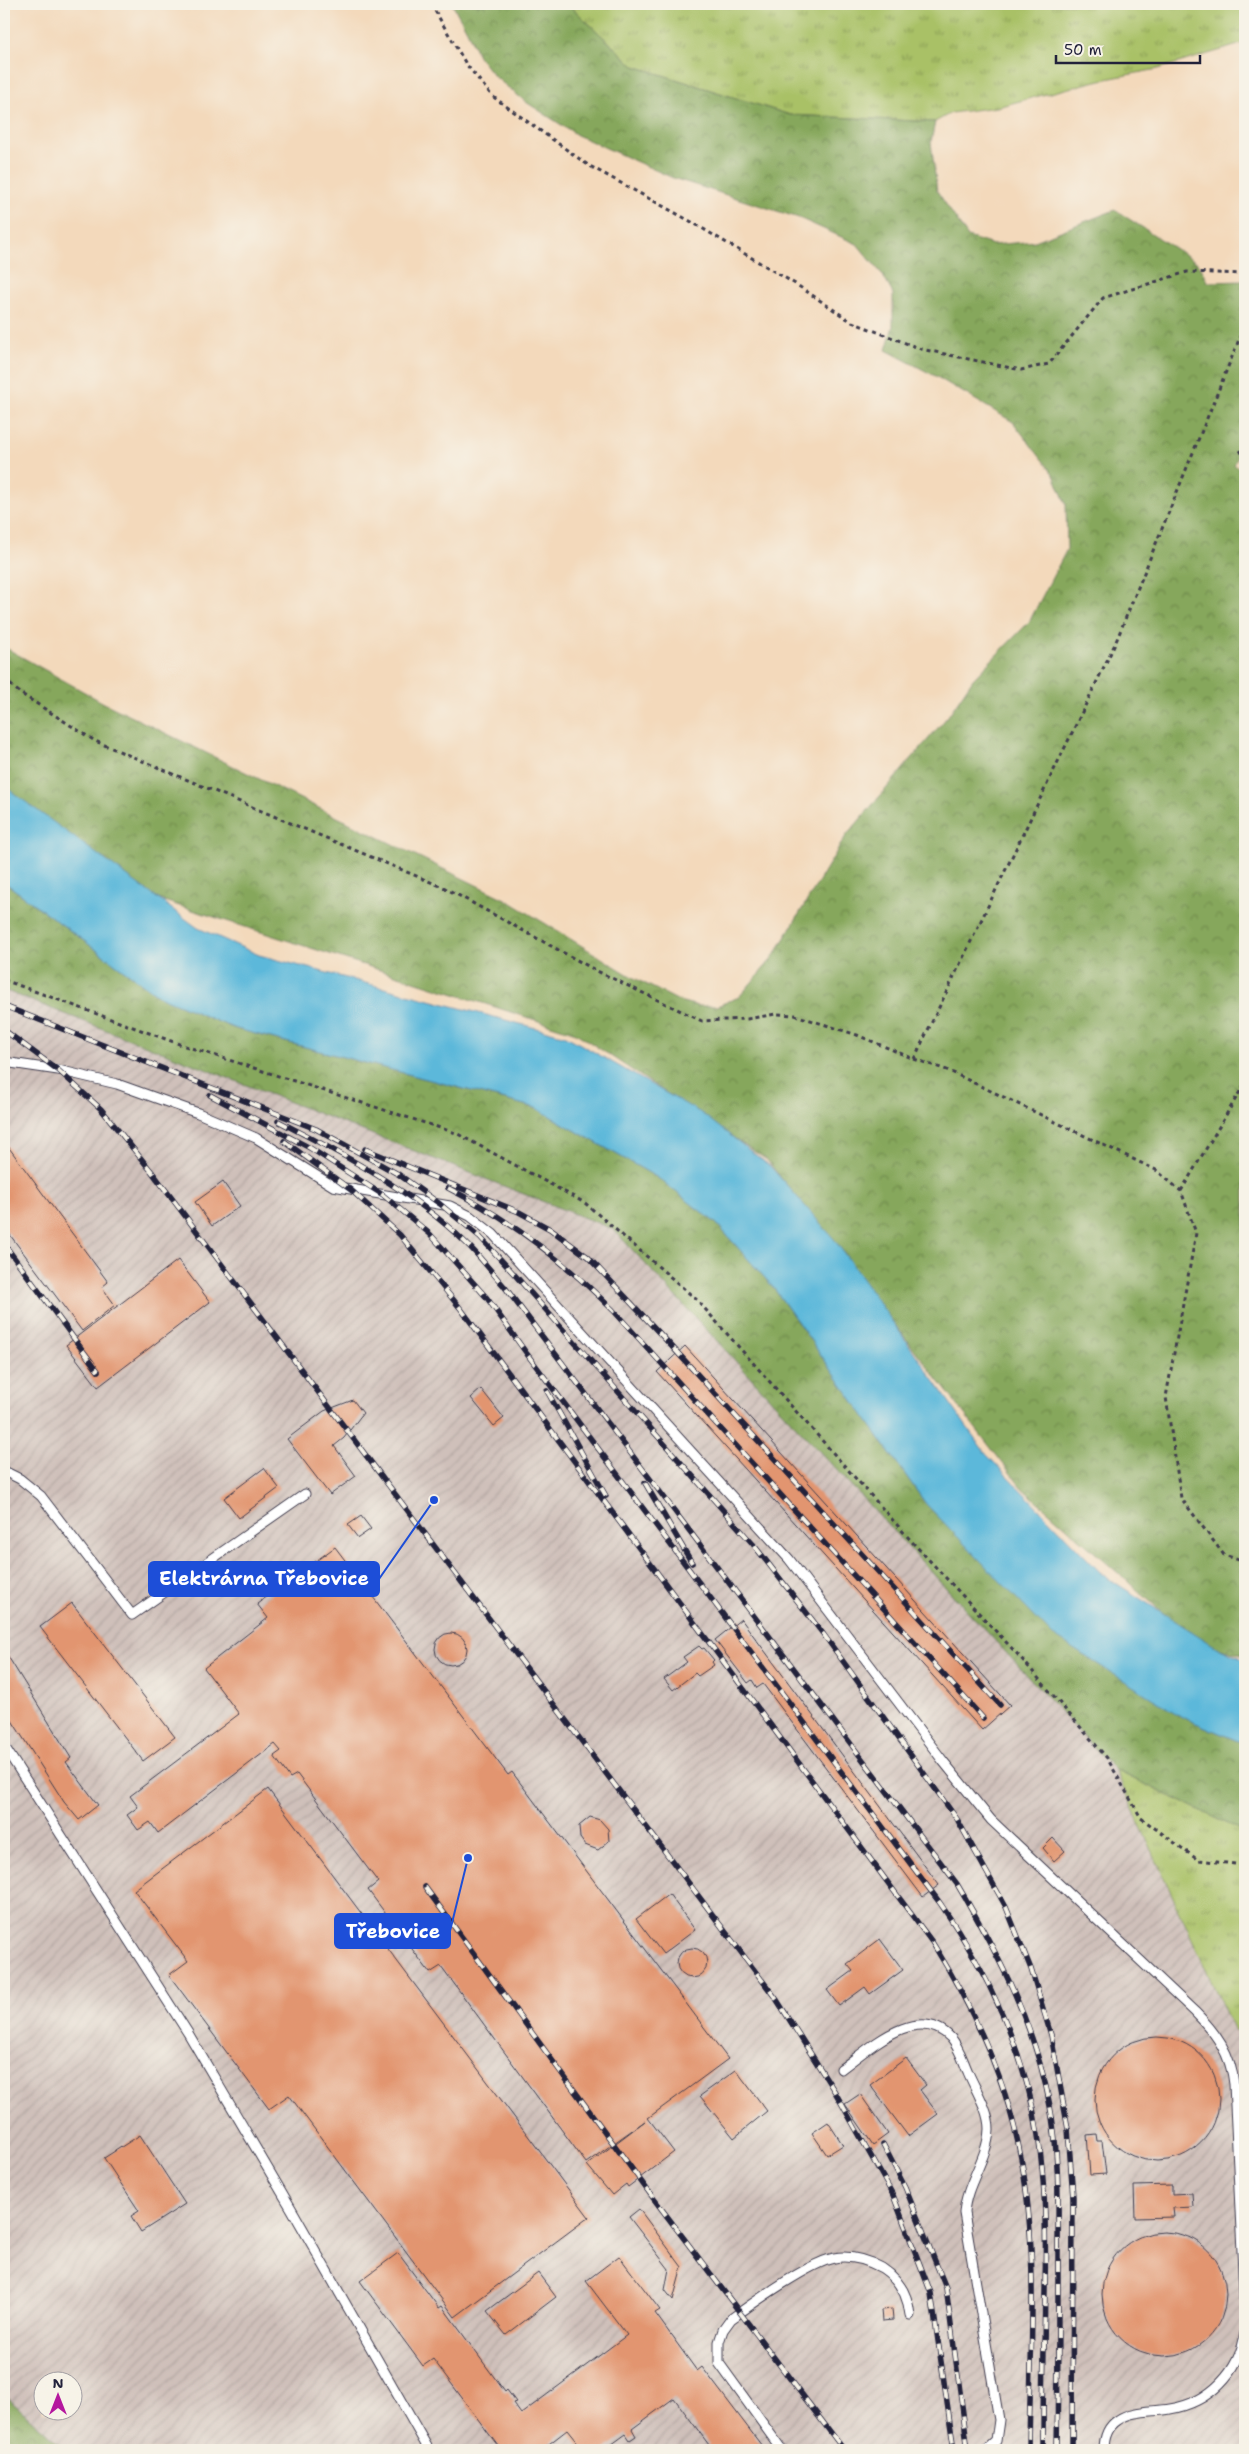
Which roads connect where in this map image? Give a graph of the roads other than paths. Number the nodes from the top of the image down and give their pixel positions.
1 (4, 1062) edge
2 (4, 1471) edge
3 (305, 1494) dead end
4 (4, 1746) edge
5 (841, 2069) dead end
6 (1245, 2314) edge
7 (910, 2315) dead end
8 (1245, 2333) edge
9 (429, 2450) edge
10 (782, 2450) edge
11 (986, 2450) edge
12 (1104, 2450) edge

1 - 6 lane
2 - 3 lane
4 - 9 lane
5 - 11 lane
7 - 10 lane
8 - 12 lane

